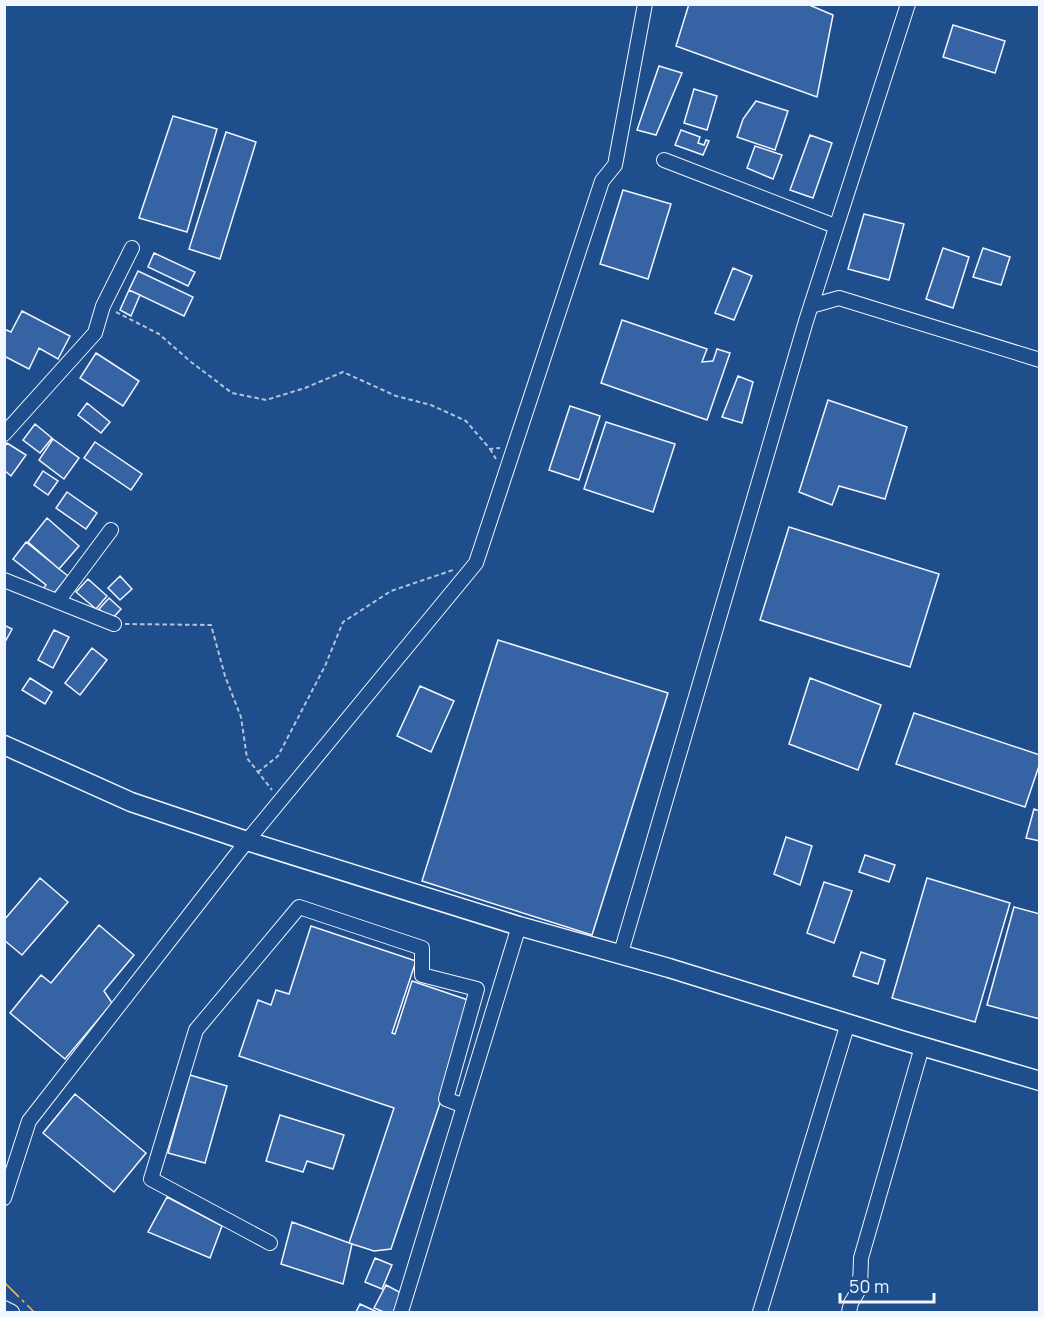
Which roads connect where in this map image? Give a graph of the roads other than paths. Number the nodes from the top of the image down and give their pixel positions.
1 (645, 4) edge
2 (908, 4) edge
3 (664, 160) dead end
4 (835, 226) junction
5 (132, 248) dead end
6 (811, 306) junction
7 (1040, 360) edge
8 (4, 434) edge
9 (111, 530) dead end
10 (4, 580) edge
11 (58, 601) junction
12 (114, 624) road end
13 (4, 745) edge
14 (247, 841) junction
15 (519, 926) junction
16 (620, 956) junction
17 (848, 1023) junction
18 (922, 1047) junction
19 (1040, 1081) edge
20 (464, 1106) junction
21 (4, 1162) edge
22 (12, 1174) junction
23 (4, 1198) edge
24 (270, 1243) dead end
25 (4, 1308) edge
26 (12, 1312) edge
27 (401, 1312) edge
28 (760, 1312) edge
29 (849, 1312) edge

1 - 14 street
2 - 4 street
3 - 4 street
4 - 6 street
5 - 8 street
6 - 7 street
6 - 16 street
9 - 11 street
10 - 11 street
11 - 12 street
13 - 14 main road
14 - 15 main road
14 - 22 street
15 - 16 main road
15 - 20 street
16 - 17 main road
17 - 18 main road
17 - 28 street
18 - 19 main road
18 - 29 street
20 - 24 street
20 - 27 street
21 - 22 street
22 - 23 street
25 - 26 street

